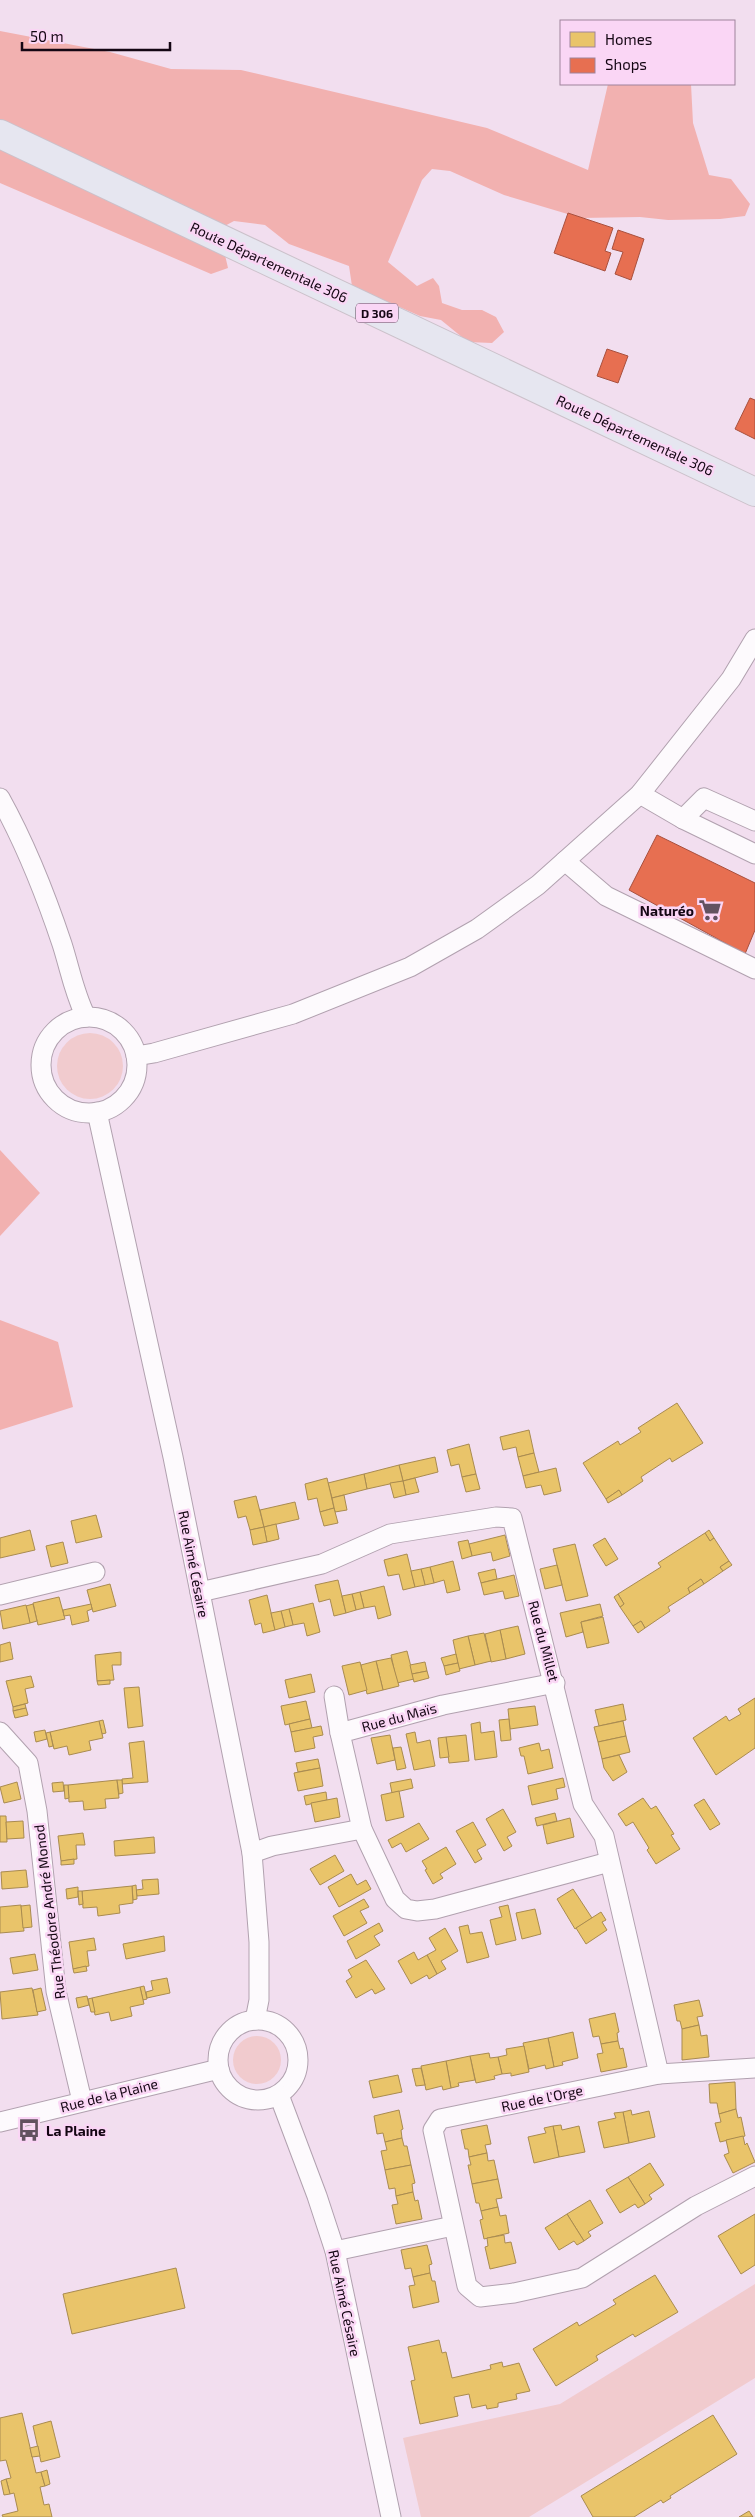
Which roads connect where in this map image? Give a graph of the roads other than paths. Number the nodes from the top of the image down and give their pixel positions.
1 (0, 134) edge
2 (755, 492) edge
3 (755, 639) edge
4 (640, 794) junction
5 (0, 798) edge
6 (683, 819) junction
7 (755, 820) edge
8 (755, 854) edge
9 (565, 861) junction
10 (755, 969) edge
11 (86, 1017) junction
12 (136, 1056) junction
13 (97, 1112) junction
14 (95, 1572) dead end
15 (200, 1592) junction
16 (0, 1595) edge
17 (555, 1683) junction
18 (334, 1696) dead end
19 (0, 1732) edge
20 (340, 1733) junction
21 (362, 1829) junction
22 (252, 1853) junction
23 (609, 1862) junction
24 (255, 2020) junction
25 (755, 2068) edge
26 (218, 2069) junction
27 (659, 2074) junction
28 (279, 2095) junction
29 (82, 2101) junction
30 (0, 2122) edge
31 (755, 2176) edge
32 (453, 2226) junction
33 (334, 2251) junction
34 (391, 2517) edge

1 - 2 main road, Route Départementale 306 / D 306
3 - 4 street
4 - 6 street
4 - 9 street
5 - 11 street
6 - 7 street
6 - 8 street
9 - 10 street
9 - 12 street
11 - 12 street
11 - 13 street
12 - 13 street
13 - 15 street, Rue Aimé Césaire
14 - 16 street
15 - 17 street, Rue du Millet
15 - 22 street, Rue Aimé Césaire
17 - 20 street, Rue du Maïs
17 - 23 street, Rue du Millet
18 - 20 street
19 - 29 street, Rue Théodore André Monod
20 - 21 street
21 - 22 street
21 - 23 street
22 - 24 street, Rue Aimé Césaire
23 - 27 street, Rue du Millet
24 - 26 street
24 - 28 street
25 - 27 street, Rue de l'Orge
26 - 28 street
26 - 29 street, Rue de la Plaine
27 - 32 street, Rue de l'Orge
28 - 33 street, Rue Aimé Césaire
29 - 30 street, Rue de la Plaine
31 - 32 street, Rue de l'Orge
32 - 33 street
33 - 34 street, Rue Aimé Césaire

